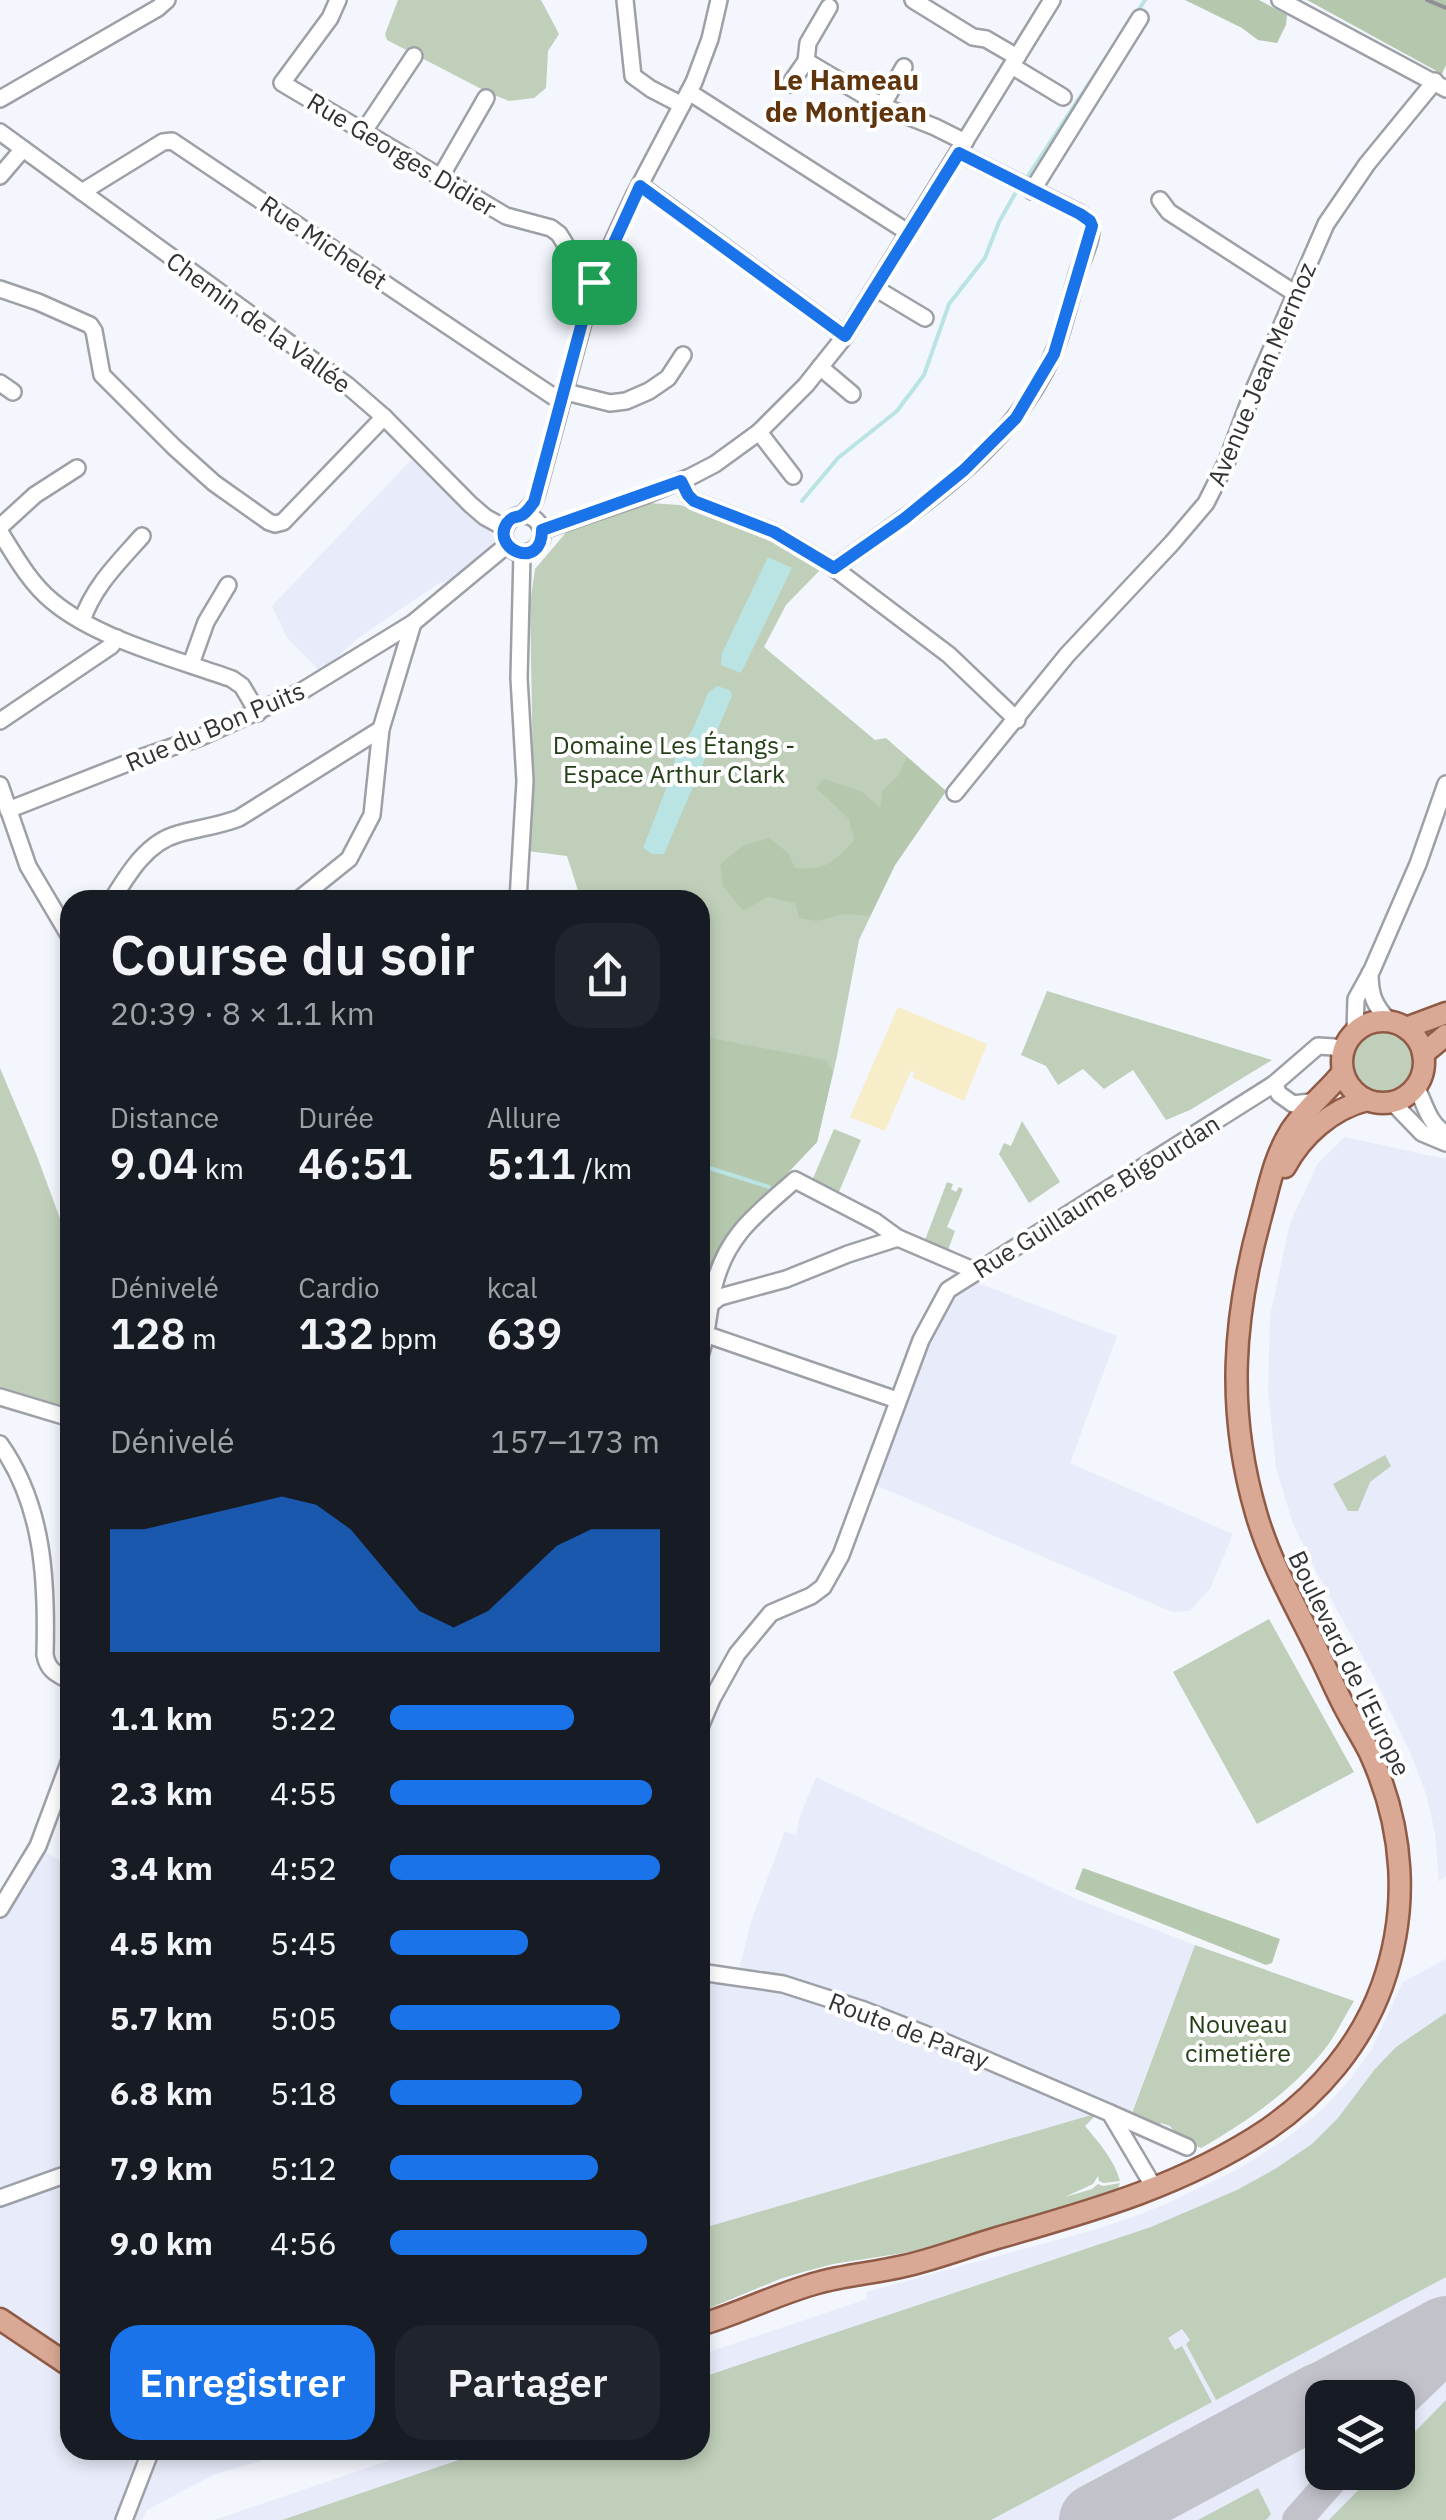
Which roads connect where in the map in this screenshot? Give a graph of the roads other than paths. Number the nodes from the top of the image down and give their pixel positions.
1 (338, 0) edge
2 (625, 0) edge
3 (719, 0) edge
4 (913, 0) edge
5 (1052, 0) edge
6 (1280, 0) edge
7 (157, 3) edge
8 (829, 8) dead end
9 (1140, 18) dead end
10 (414, 56) dead end
11 (806, 61) junction
12 (1015, 61) junction
13 (904, 68) dead end
14 (790, 84) dead end
15 (1440, 85) edge
16 (1063, 97) dead end
17 (486, 98) dead end
18 (685, 98) junction
19 (0, 99) edge
20 (882, 106) junction
21 (364, 131) junction
22 (0, 132) edge
23 (962, 148) junction
24 (23, 150) junction
25 (0, 176) edge
26 (440, 178) junction
27 (640, 186) junction
28 (1032, 191) junction
29 (82, 192) junction
30 (1160, 200) dead end
31 (909, 233) junction
32 (594, 282) junction
33 (875, 288) junction
34 (0, 289) edge
35 (1296, 294) junction
36 (925, 318) dead end
37 (845, 336) junction
38 (683, 356) dead end
39 (820, 368) junction
40 (852, 394) dead end
41 (563, 396) junction
42 (384, 418) junction
43 (759, 432) junction
44 (76, 468) dead end
45 (793, 476) dead end
46 (681, 481) junction
47 (522, 515) junction
48 (505, 528) junction
49 (0, 530) edge
50 (542, 530) junction
51 (142, 536) dead end
52 (507, 545) junction
53 (522, 554) junction
54 (834, 568) junction
55 (228, 585) dead end
56 (82, 622) junction
57 (413, 623) junction
58 (117, 638) junction
59 (191, 664) junction
60 (258, 713) junction
61 (1017, 720) junction
62 (0, 721) edge
63 (380, 729) junction
64 (1446, 784) edge
65 (0, 785) edge
66 (956, 793) dead end
67 (8, 810) junction
68 (119, 890) edge
69 (311, 890) edge
70 (519, 890) edge
71 (60, 920) edge
72 (1370, 973) junction
73 (1446, 1012) edge
74 (1398, 1024) junction
75 (1355, 1031) junction
76 (1446, 1035) edge
77 (1423, 1054) junction
78 (1342, 1063) junction
79 (1274, 1084) junction
80 (1416, 1086) junction
81 (1318, 1100) junction
82 (1367, 1100) junction
83 (1392, 1102) junction
84 (1446, 1134) edge
85 (1446, 1143) edge
86 (1263, 1208) junction
87 (898, 1238) junction
88 (976, 1272) junction
89 (712, 1304) junction
90 (710, 1311) edge
91 (710, 1336) edge
92 (2, 1399) edge
93 (897, 1400) junction
94 (60, 1415) edge
95 (0, 1444) edge
96 (60, 1676) edge
97 (710, 1704) edge
98 (60, 1787) edge
99 (0, 1909) edge
100 (710, 1973) edge
101 (1110, 2112) junction
102 (1187, 2147) dead end
103 (60, 2176) edge
104 (1154, 2189) junction
105 (2, 2193) edge
106 (962, 2248) junction
107 (710, 2312) edge
108 (0, 2319) edge
109 (710, 2321) edge
110 (60, 2359) edge
111 (147, 2460) edge
112 (124, 2520) edge

1 - 21 street, Rue Georges Didier
2 - 18 street
3 - 18 street
4 - 12 street
5 - 12 street
6 - 15 street
7 - 19 street
8 - 11 street
9 - 28 street
10 - 21 street
11 - 14 street
11 - 20 street
12 - 16 street
12 - 23 street
13 - 20 street
15 - 35 street, Avenue Jean Mermoz
17 - 26 street
18 - 27 street
18 - 31 street
20 - 23 street
21 - 26 street, Rue Georges Didier
22 - 24 street, Chemin de la Vallée
23 - 28 street
23 - 31 street
24 - 25 street
24 - 29 street, Chemin de la Vallée
26 - 32 street, Rue Georges Didier
27 - 32 street
27 - 37 street
28 - 54 street
29 - 41 street, Rue Michelet
29 - 42 street, Chemin de la Vallée
30 - 35 street
31 - 33 street
32 - 41 street
33 - 36 street
33 - 37 street
34 - 42 street
35 - 61 street, Avenue Jean Mermoz
37 - 39 street
38 - 41 street
39 - 40 street
39 - 43 street
41 - 47 street
42 - 48 street, Chemin de la Vallée
43 - 45 street
43 - 46 street
44 - 49 street
46 - 50 street
46 - 54 street
47 - 48 street
47 - 50 street
48 - 52 street
49 - 56 street
50 - 53 street
51 - 56 street
52 - 53 street
52 - 57 street, Rue du Bon Puits
53 - 70 street
54 - 61 street
55 - 59 street
56 - 58 street
57 - 60 street, Rue du Bon Puits
57 - 63 street
58 - 59 street
58 - 62 street
59 - 60 street
60 - 67 street, Rue du Bon Puits
61 - 66 street, Avenue Jean Mermoz
63 - 68 street
63 - 69 street
64 - 72 street
65 - 67 street
67 - 71 street
72 - 74 street
72 - 75 street
73 - 74 main road
74 - 75 main road
74 - 77 main road
75 - 78 main road
76 - 77 main road
77 - 80 main road
78 - 79 street, Rue Guillaume Bigourdan
78 - 81 main road, Boulevard de l'Europe
78 - 82 main road
79 - 81 street
79 - 88 street, Rue Guillaume Bigourdan
80 - 83 main road
80 - 84 street
81 - 86 main road, Boulevard de l'Europe
82 - 83 main road
82 - 86 main road, Boulevard de l'Europe
83 - 85 street
86 - 104 main road, Boulevard de l'Europe
87 - 88 street
87 - 89 street
87 - 89 street
88 - 93 street, Rue Guillaume Bigourdan
89 - 90 street
91 - 93 street
92 - 94 street
93 - 97 street, Rue Guillaume Bigourdan
95 - 96 street
98 - 99 street
100 - 101 street, Route de Paray
101 - 102 street, Route de Paray
101 - 104 street
103 - 105 street
104 - 106 main road, Boulevard de l'Europe
106 - 107 main road, Boulevard de l'Europe
106 - 109 main road, Boulevard de l'Europe
108 - 110 main road
111 - 112 street

